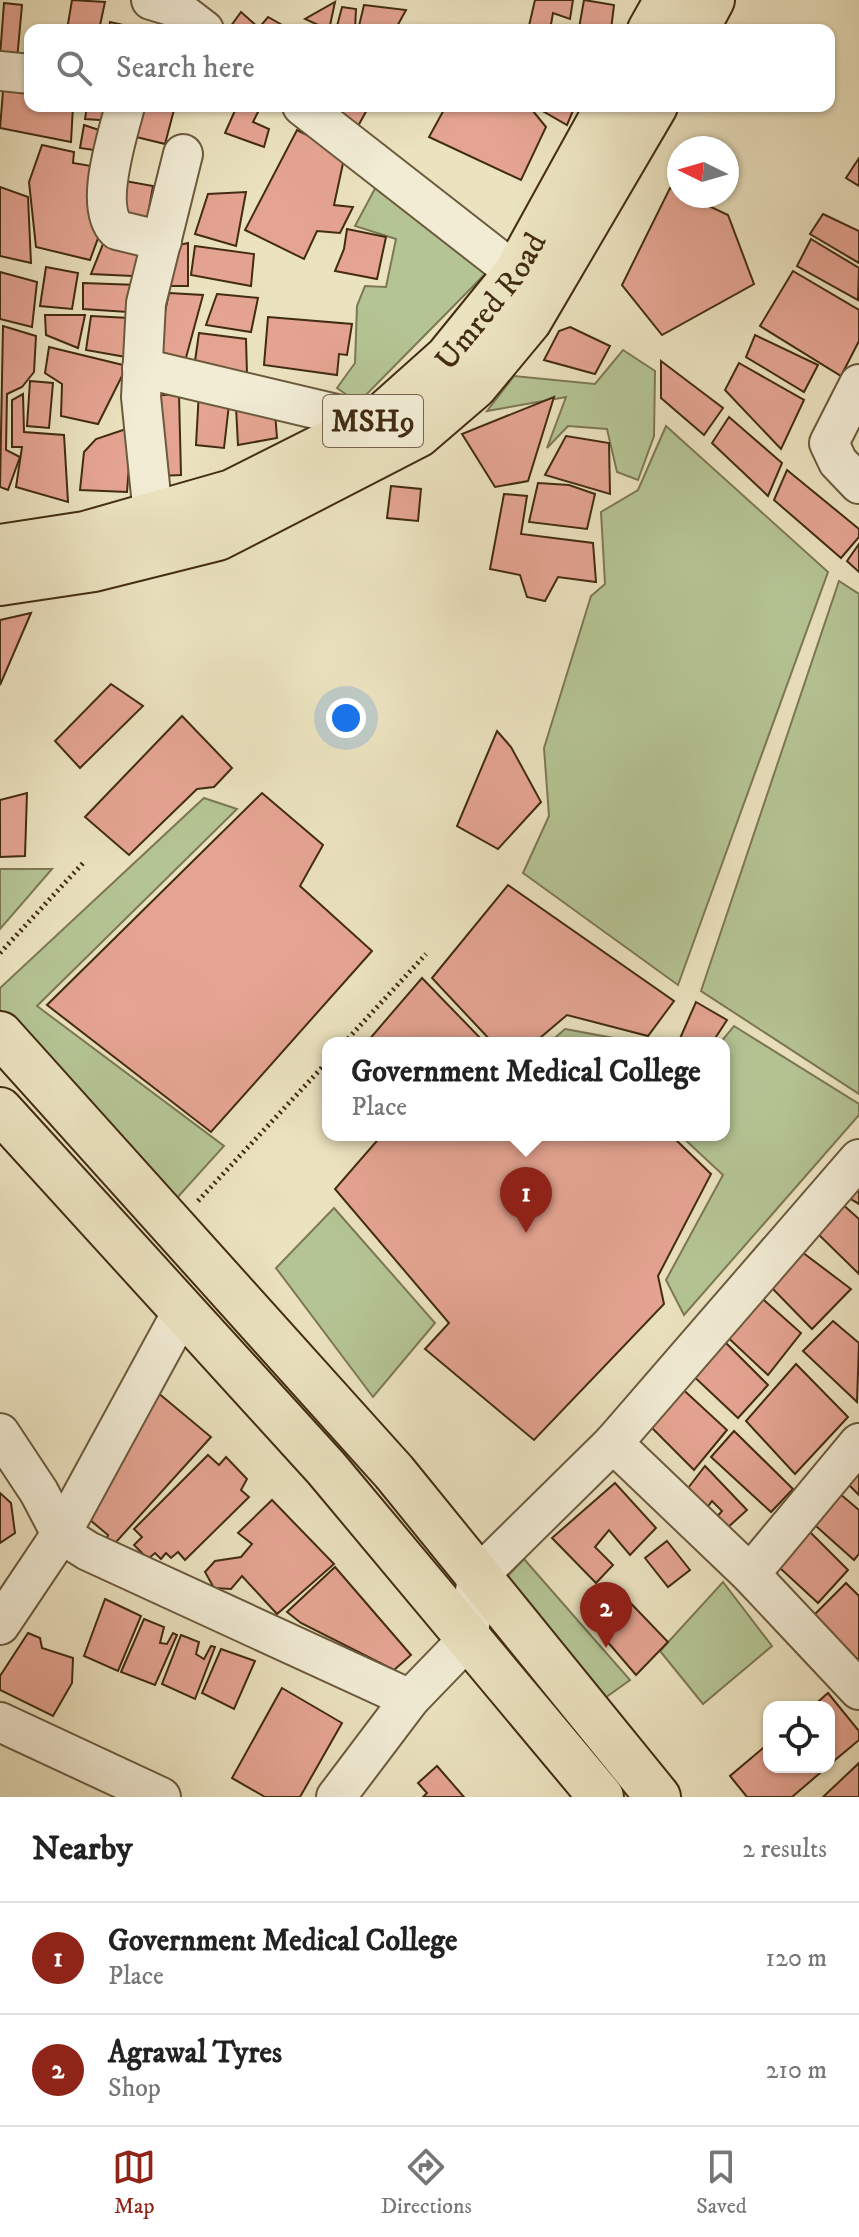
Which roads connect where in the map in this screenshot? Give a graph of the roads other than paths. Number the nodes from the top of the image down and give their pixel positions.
1 (151, 0) edge
2 (667, 0) edge
3 (712, 0) edge
4 (196, 24) edge
5 (653, 24) edge
6 (699, 24) edge
7 (0, 71) edge
8 (24, 73) edge
9 (124, 112) edge
10 (310, 112) edge
11 (605, 112) edge
12 (651, 112) edge
13 (183, 154) dead end
14 (162, 241) junction
15 (516, 273) junction
16 (142, 368) junction
17 (859, 384) edge
18 (370, 422) junction
19 (859, 484) edge
20 (153, 515) junction
21 (0, 547) edge
22 (0, 583) edge
23 (0, 1034) edge
24 (0, 1110) edge
25 (859, 1159) edge
26 (183, 1310) junction
27 (0, 1433) edge
28 (613, 1443) junction
29 (859, 1443) edge
30 (61, 1534) junction
31 (750, 1574) junction
32 (477, 1577) junction
33 (0, 1625) edge
34 (468, 1639) junction
35 (859, 1690) edge
36 (410, 1699) junction
37 (0, 1722) edge
38 (161, 1797) edge
39 (336, 1797) edge
40 (601, 1797) edge
41 (658, 1797) edge

1 - 4 street
2 - 5 main road
3 - 6 main road
7 - 8 street
9 - 14 street
10 - 15 street
11 - 15 main road, Umred Road / MSH9
12 - 22 main road
13 - 14 street
14 - 16 street
15 - 18 main road, Umred Road / MSH9
16 - 18 street
16 - 20 street
17 - 19 street
18 - 20 main road, Umred Road / MSH9
20 - 21 main road, Umred Road / MSH9
23 - 32 main road
24 - 26 main road
25 - 28 street
26 - 30 street
26 - 34 main road
27 - 30 street
28 - 31 street
28 - 32 street
29 - 31 street
30 - 33 street
30 - 36 street
31 - 35 street
32 - 34 street
32 - 41 main road
34 - 36 street
34 - 40 main road
36 - 39 street
37 - 38 street

